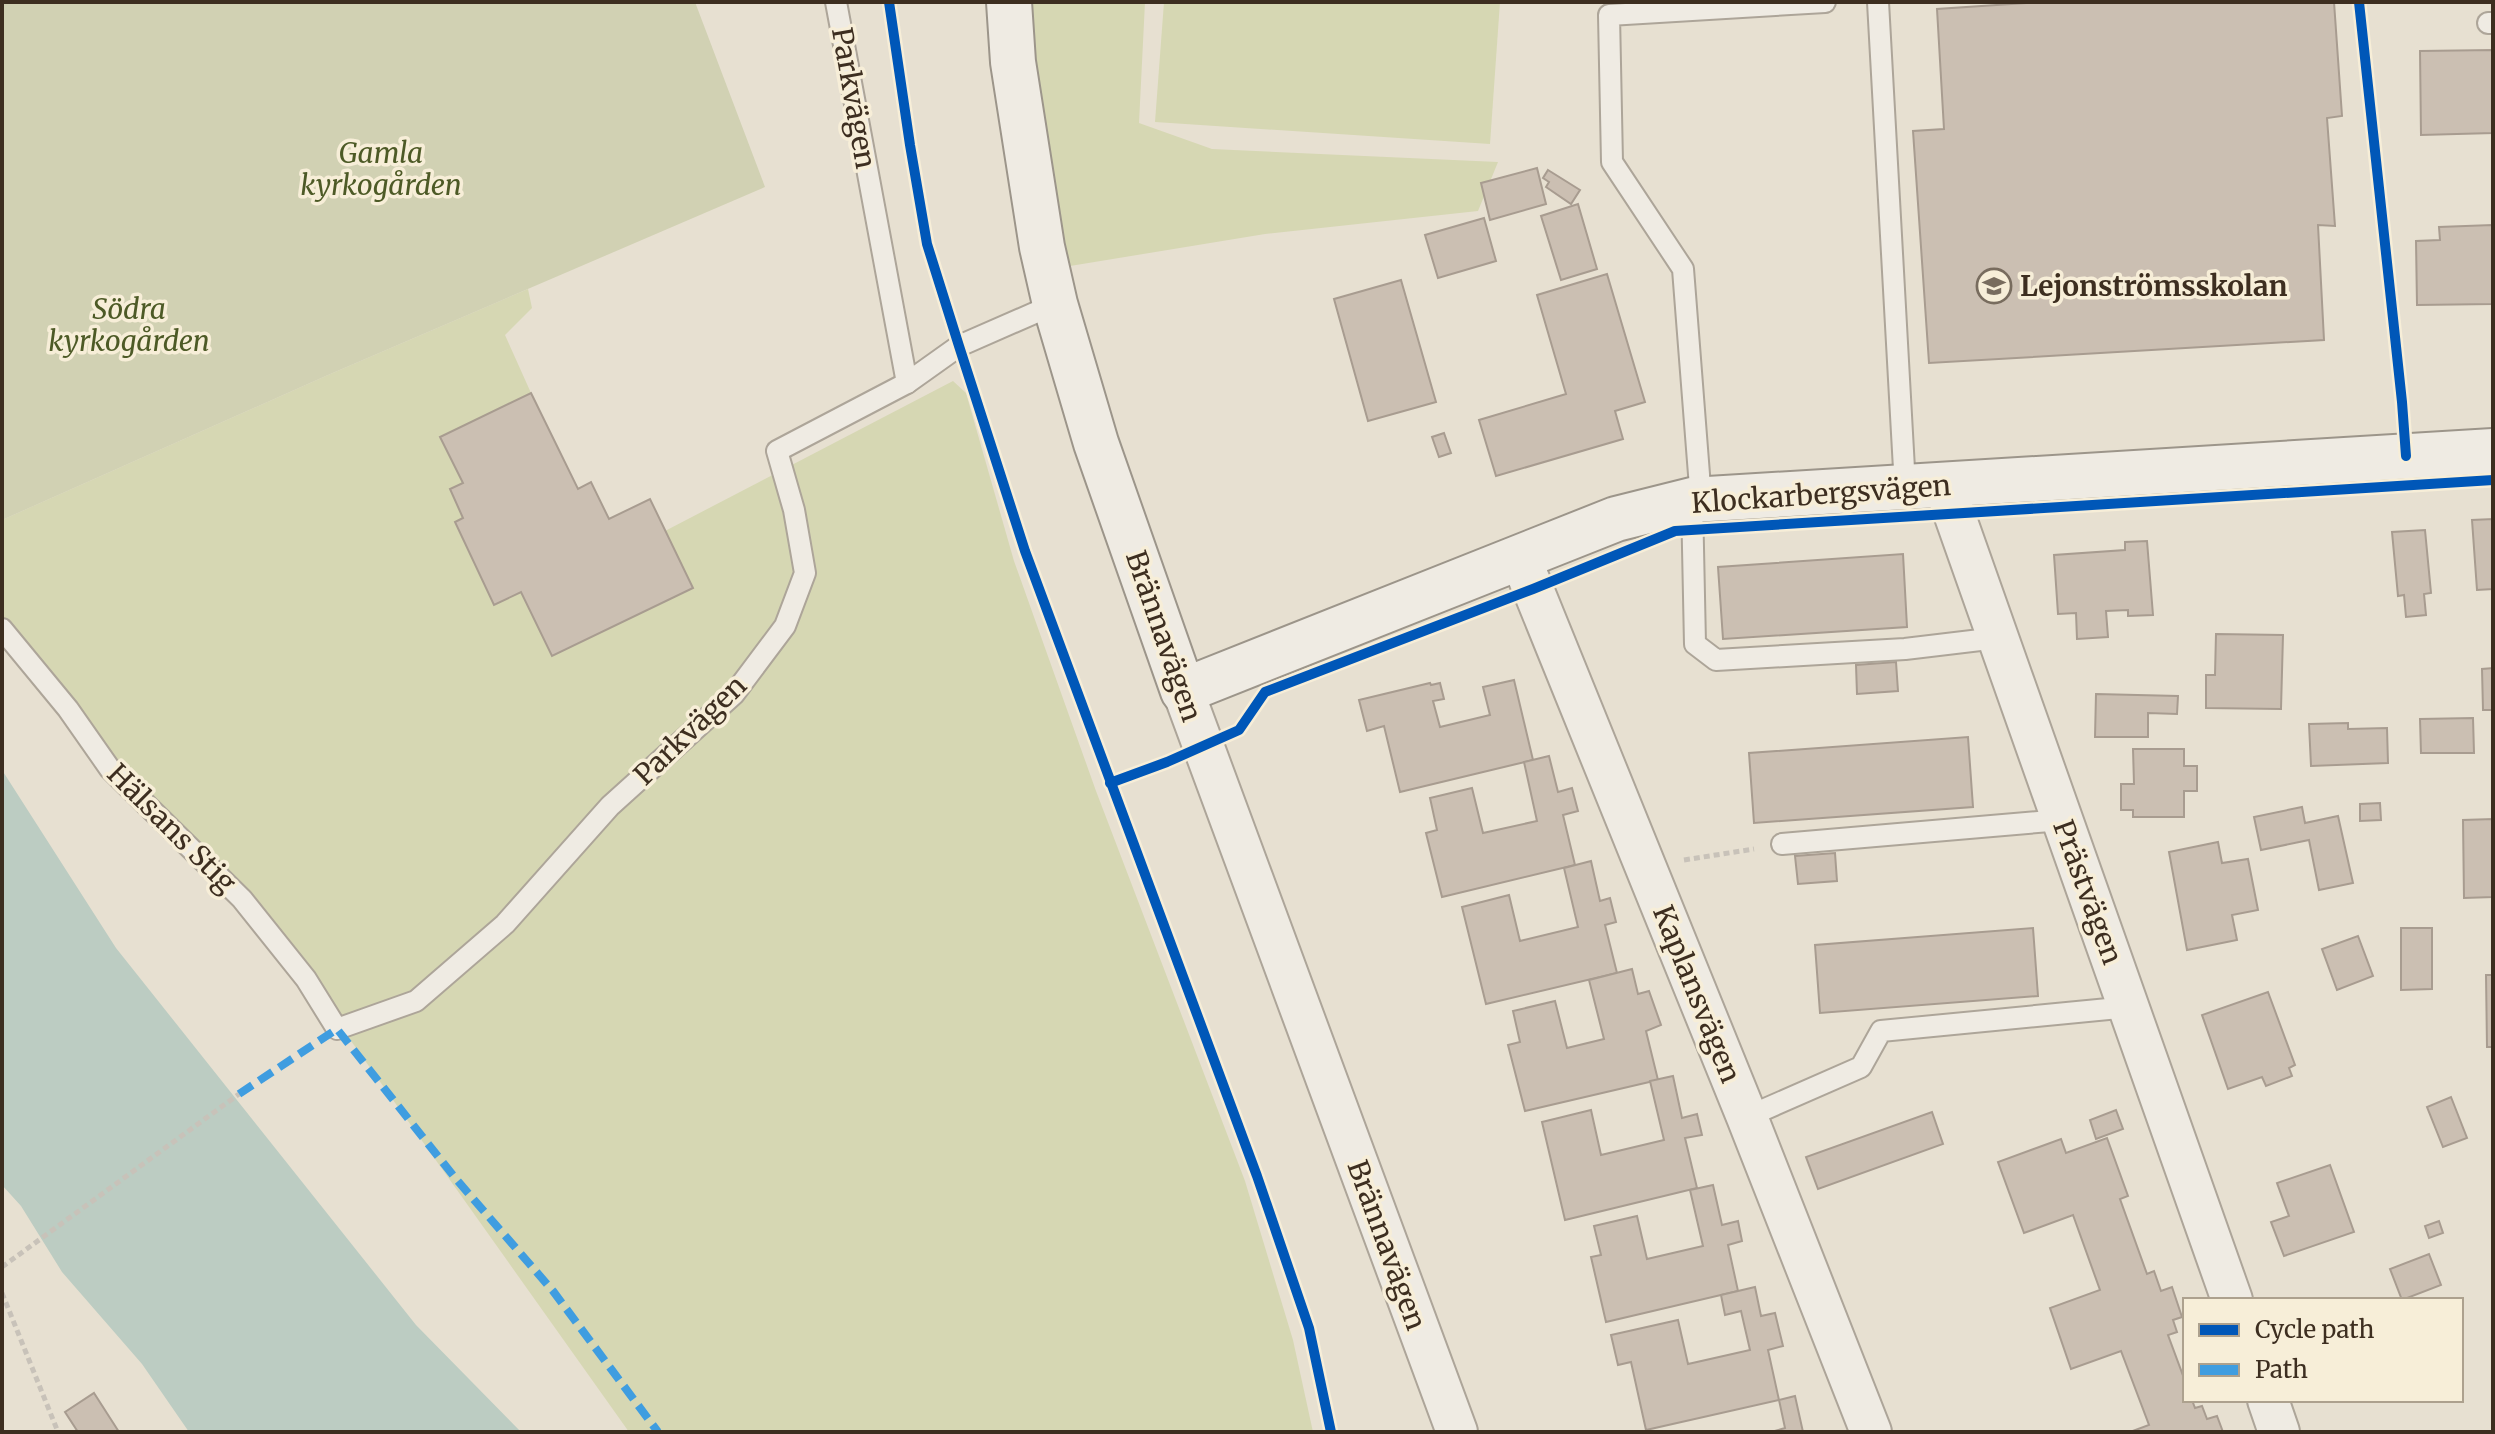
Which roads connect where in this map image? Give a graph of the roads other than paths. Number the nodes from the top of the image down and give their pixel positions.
1 (836, 2) edge
2 (1009, 2) edge
3 (1825, 2) edge
4 (1878, 2) edge
5 (1055, 304) junction
6 (907, 383) junction
7 (2493, 451) edge
8 (1925, 486) junction
9 (1696, 500) junction
10 (1520, 557) junction
11 (2, 629) edge
12 (1997, 638) junction
13 (1183, 691) junction
14 (2062, 820) junction
15 (1782, 844) road end
16 (2129, 1007) junction
17 (337, 1029) joint
18 (1747, 1117) junction
19 (2231, 1298) edge
20 (2269, 1402) edge
21 (1457, 1432) edge
22 (1871, 1432) edge
23 (2279, 1432) edge

1 - 6 lane, Parkvägen
2 - 5 street, Brännavägen
3 - 9 lane
4 - 8 lane
5 - 6 lane, Parkvägen
5 - 13 street, Brännavägen
6 - 17 lane, Parkvägen
7 - 8 street, Klockarbergsvägen
8 - 9 street, Klockarbergsvägen
8 - 12 street, Prästvägen
9 - 10 street, Klockarbergsvägen
9 - 12 lane
10 - 13 street, Klockarbergsvägen
10 - 18 street, Kaplansvägen
11 - 17 lane, Hälsans Stig
12 - 14 street, Prästvägen
13 - 21 street, Brännavägen
14 - 15 lane
14 - 16 street, Prästvägen
16 - 18 lane
16 - 19 street, Prästvägen
18 - 22 street, Kaplansvägen
20 - 23 street

